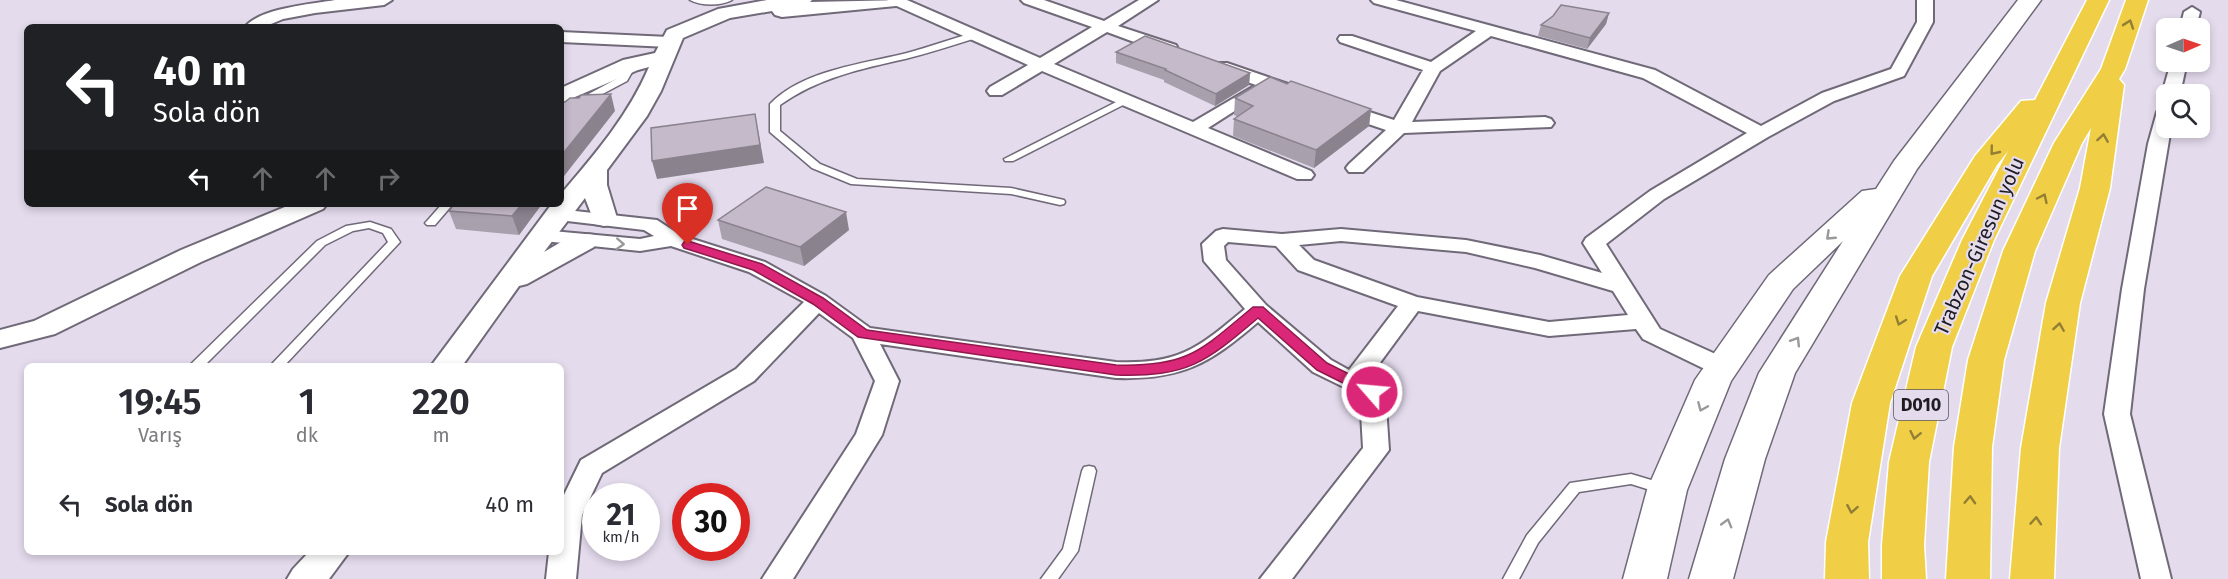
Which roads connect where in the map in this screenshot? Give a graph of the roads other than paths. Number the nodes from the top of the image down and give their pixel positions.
1 (384, 0) edge
2 (694, 0) edge
3 (728, 0) edge
4 (802, 0) edge
5 (896, 0) edge
6 (1029, 0) edge
7 (1150, 0) edge
8 (1379, 0) edge
9 (1925, 0) edge
10 (2030, 0) edge
11 (2098, 0) edge
12 (2137, 0) edge
13 (2192, 12) dead end
14 (2190, 18) edge
15 (258, 24) edge
16 (1105, 26) junction
17 (1487, 31) junction
18 (973, 36) junction
19 (564, 37) edge
20 (1346, 39) dead end
21 (668, 47) junction
22 (1182, 53) edge
23 (2070, 56) junction
24 (1204, 61) edge
25 (1040, 64) junction
26 (631, 65) junction
27 (1433, 68) junction
28 (2114, 69) junction
29 (1269, 83) junction
30 (996, 91) dead end
31 (564, 95) edge
32 (1302, 95) edge
33 (1126, 100) junction
34 (1323, 102) edge
35 (564, 111) edge
36 (1545, 123) dead end
37 (1399, 128) junction
38 (1194, 129) junction
39 (1761, 133) junction
40 (2159, 138) edge
41 (1009, 159) dead end
42 (1904, 167) junction
43 (1356, 168) dead end
44 (595, 169) junction
45 (1304, 175) dead end
46 (1060, 202) dead end
47 (564, 206) edge
48 (307, 207) edge
49 (445, 207) edge
50 (563, 207) edge
51 (557, 214) junction
52 (604, 218) junction
53 (431, 223) dead end
54 (541, 236) junction
55 (672, 240) junction
56 (1282, 240) junction
57 (584, 241) junction
58 (508, 283) junction
59 (1621, 286) junction
60 (818, 301) junction
61 (1412, 303) junction
62 (1258, 310) junction
63 (1643, 321) junction
64 (863, 334) junction
65 (0, 339) edge
66 (199, 363) edge
67 (280, 363) edge
68 (442, 363) edge
69 (1722, 368) junction
70 (1353, 382) junction
71 (1089, 471) dead end
72 (1667, 490) junction
73 (564, 552) edge
74 (328, 555) edge
75 (564, 555) edge
76 (306, 579) edge
77 (561, 579) edge
78 (777, 579) edge
79 (1049, 579) edge
80 (1275, 579) edge
81 (1511, 579) edge
82 (1645, 579) edge
83 (1711, 579) edge
84 (1847, 579) edge
85 (1904, 579) edge
86 (1968, 579) edge
87 (2032, 579) edge
88 (2156, 579) edge

1 - 15 street
2 - 3 lane
4 - 21 street
5 - 18 street
5 - 21 street
6 - 16 street
7 - 16 street
8 - 17 street
9 - 39 street
10 - 42 main road
11 - 23 highway, Trabzon-Giresun yolu / D010
28 -> 12 highway, Trabzon-Giresun yolu / D010
13 - 14 street
16 - 22 street
16 - 25 street
17 - 27 street
17 - 39 street
18 - 25 street
18 - 46 lane
19 - 21 street
20 - 27 street
21 - 26 street
21 - 44 street
23 -> 84 highway
23 -> 85 highway, Trabzon-Giresun yolu / D010
24 - 29 street
25 - 30 street
25 - 33 street
26 - 31 street
26 - 35 lane
27 - 37 street
86 -> 28 highway, Trabzon-Giresun yolu / D010
87 -> 28 highway
29 - 32 street
29 - 38 street
33 - 38 street
33 - 41 lane
34 - 37 street
36 - 37 street
37 - 43 street
38 - 45 street
39 - 59 street
40 - 88 street
42 -> 69 main road
83 -> 42 main road
44 - 47 street
44 - 52 street
48 - 65 street
49 - 53 lane
50 - 51 street
51 - 52 street
51 - 54 street
52 - 55 street
52 - 57 street
54 - 57 street
54 - 58 street
57 -> 55 street
55 - 60 street
56 - 59 street
56 - 61 street
56 - 62 street
57 - 58 street
58 - 68 street
59 - 63 street
60 - 64 street
60 - 73 street
61 - 63 street
61 - 70 street
62 - 64 street
62 - 70 street
63 - 69 street
64 - 78 street
66 - 67 lane
69 -> 72 main road
70 - 80 street
71 - 79 lane
72 - 81 lane
72 - 82 main road
74 - 76 street
75 - 77 street

